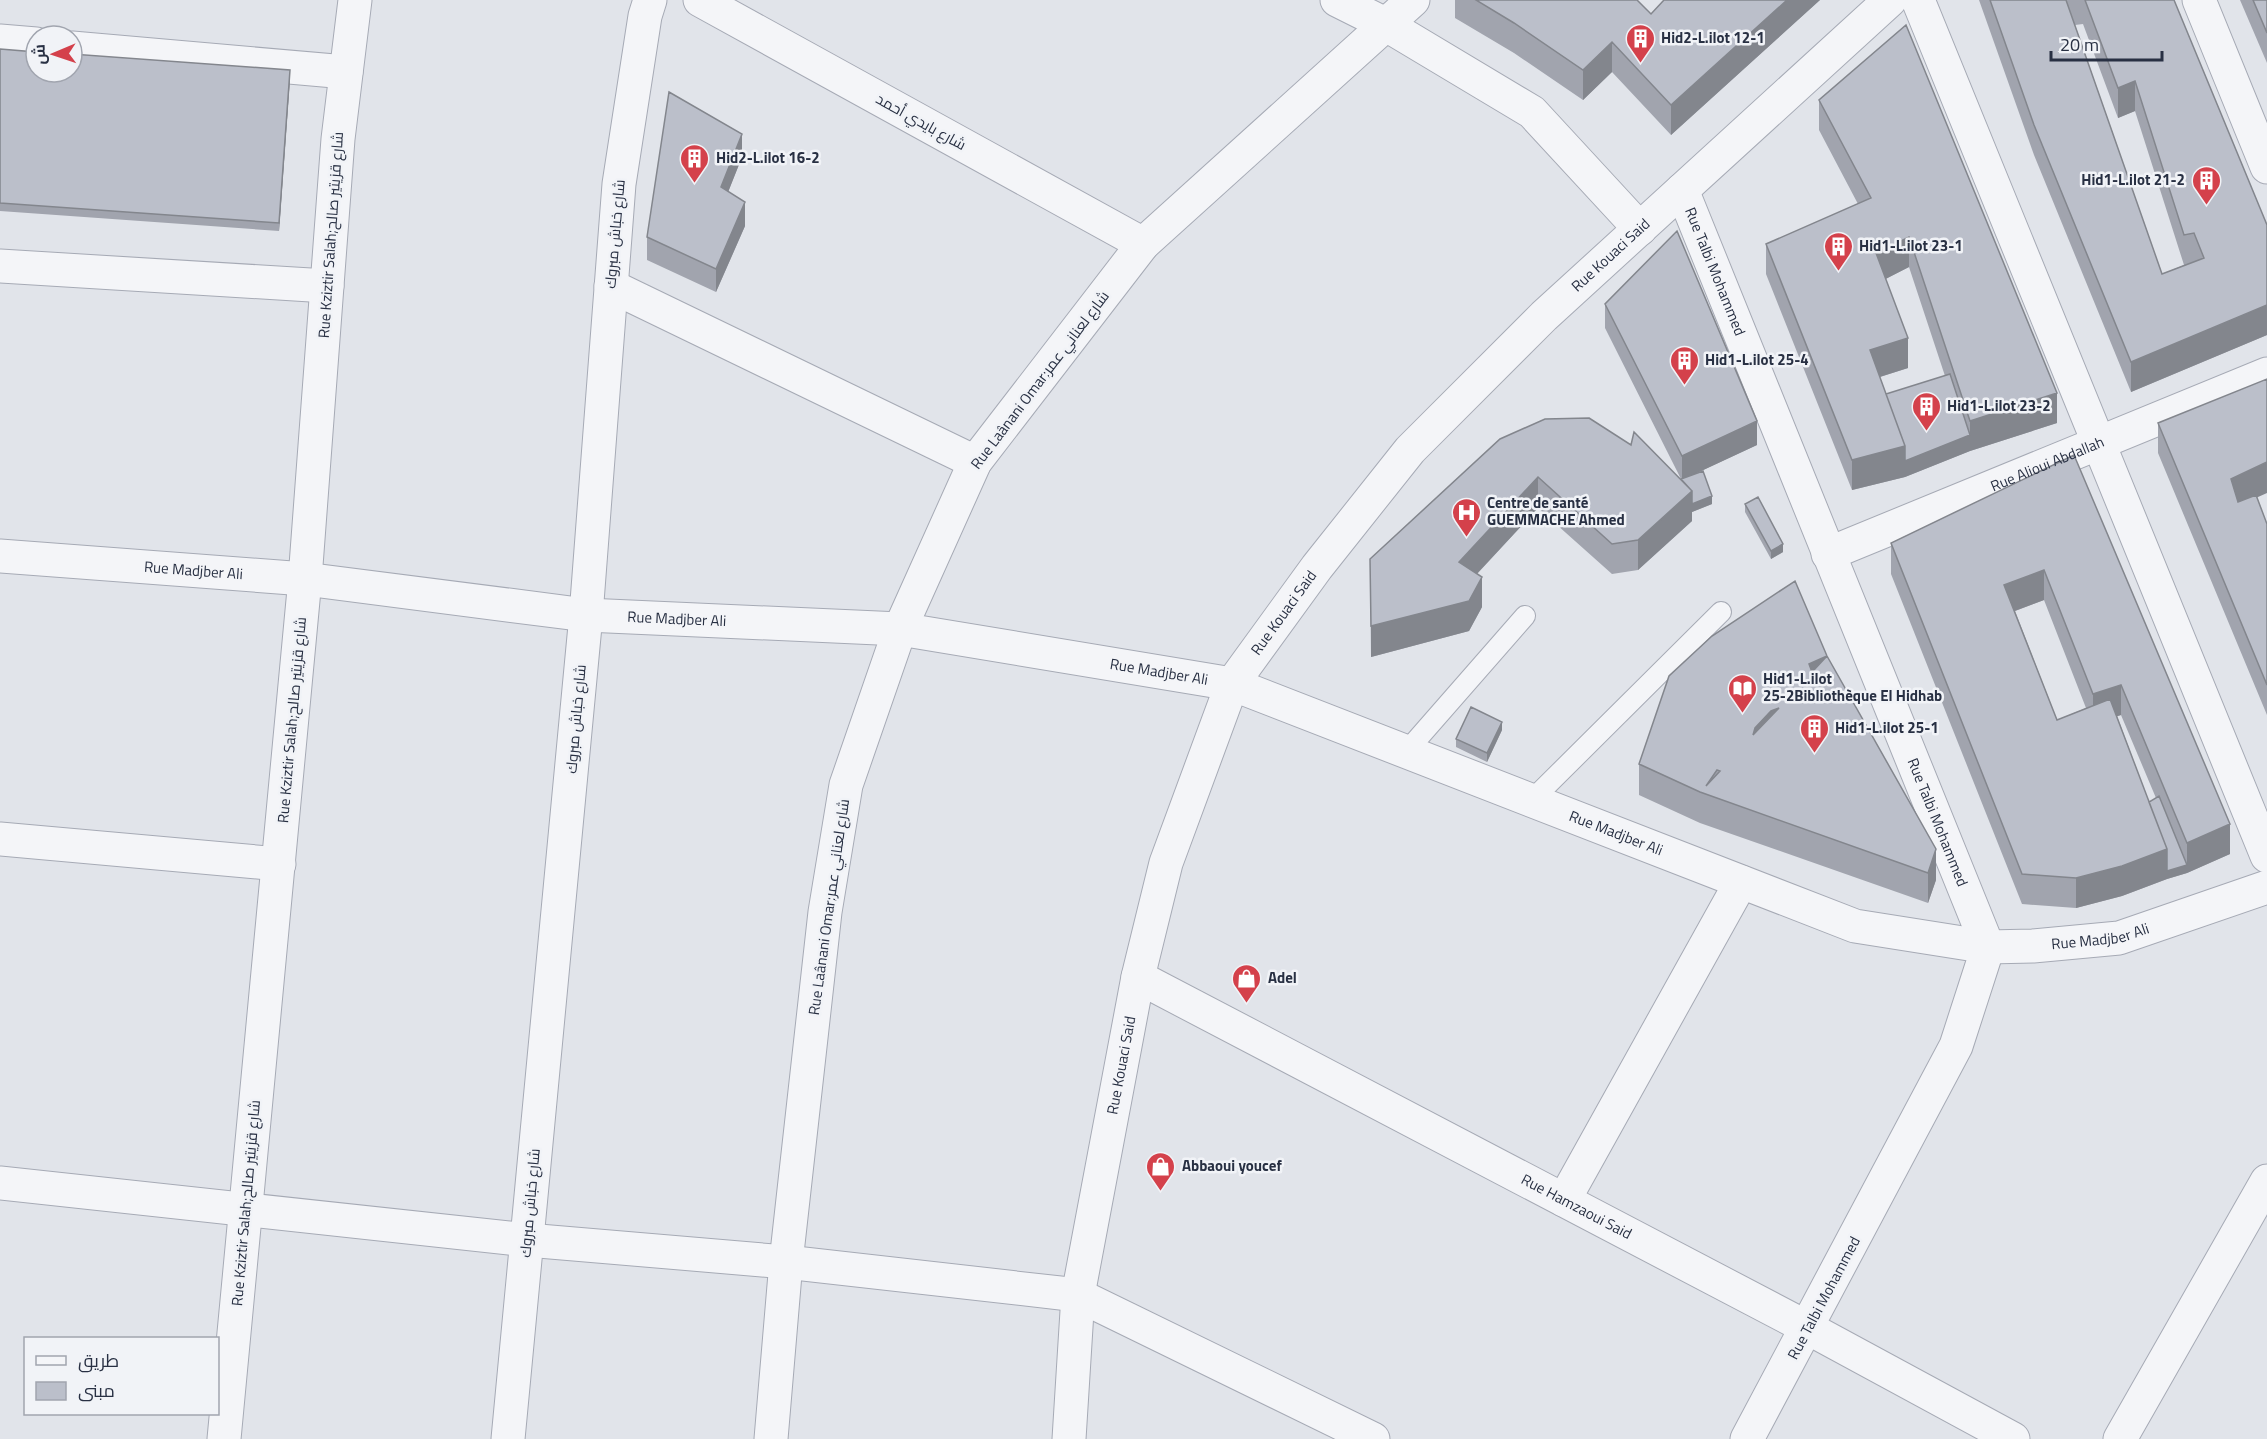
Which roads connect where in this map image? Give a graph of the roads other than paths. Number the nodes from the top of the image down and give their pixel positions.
1 (355, 0) edge
2 (650, 0) edge
3 (700, 0) edge
4 (1337, 0) edge
5 (1413, 0) edge
6 (1890, 0) edge
7 (1918, 0) edge
8 (2199, 0) edge
9 (1385, 24) junction
10 (0, 41) edge
11 (24, 43) edge
12 (84, 49) edge
13 (346, 72) junction
14 (2267, 167) edge
15 (1682, 190) junction
16 (1640, 229) junction
17 (1143, 244) junction
18 (0, 266) edge
19 (327, 286) junction
20 (611, 286) junction
21 (2267, 374) edge
22 (2099, 443) junction
23 (975, 462) junction
24 (1828, 554) junction
25 (0, 556) edge
26 (305, 579) junction
27 (1721, 612) dead end
28 (585, 615) junction
29 (1525, 616) dead end
30 (900, 629) junction
31 (1232, 684) junction
32 (1406, 752) junction
33 (1531, 801) junction
34 (0, 839) edge
35 (2267, 856) edge
36 (279, 864) junction
37 (1741, 882) junction
38 (2267, 887) edge
39 (1988, 947) junction
40 (1138, 977) junction
41 (2267, 1181) edge
42 (0, 1183) edge
43 (1564, 1200) junction
44 (245, 1210) junction
45 (527, 1240) junction
46 (786, 1262) junction
47 (1078, 1294) junction
48 (1808, 1328) junction
49 (1316, 1424) edge
50 (224, 1439) edge
51 (508, 1439) edge
52 (771, 1439) edge
53 (1069, 1439) edge
54 (1373, 1439) edge
55 (1747, 1439) edge
56 (2013, 1439) edge
57 (2120, 1439) edge

1 - 13 street, Rue Kziztir Salah;شارع قزيتير صالح
2 - 20 street, شارع خباش مبروك
3 - 17 street, شارع بايدي أحمد
4 - 9 street
5 - 9 street, Rue Laânani Omar;شارع لعناني عمر
6 - 15 street, Rue Kouaci Said
7 - 22 street
8 - 14 street
9 - 16 street
9 - 17 street, Rue Laânani Omar;شارع لعناني عمر
10 - 11 street
12 - 13 street
13 - 19 street, Rue Kziztir Salah;شارع قزيتير صالح
15 - 16 street, Rue Kouaci Said
15 - 24 street, Rue Talbi Mohammed
16 - 31 street, Rue Kouaci Said
17 - 23 street, Rue Laânani Omar;شارع لعناني عمر
18 - 19 street
19 - 26 street, Rue Kziztir Salah;شارع قزيتير صالح
20 - 23 street
20 - 28 street, شارع خباش مبروك
21 - 22 street, Rue Alioui Abdallah
22 - 24 street, Rue Alioui Abdallah
22 - 35 street
23 - 30 street, Rue Laânani Omar;شارع لعناني عمر
24 - 39 street, Rue Talbi Mohammed
25 - 26 street, Rue Madjber Ali
26 - 28 street, Rue Madjber Ali
26 - 36 street, Rue Kziztir Salah;شارع قزيتير صالح
27 - 33 lane
28 - 30 street, Rue Madjber Ali
28 - 45 street, شارع خباش مبروك
29 - 32 lane
30 - 31 street, Rue Madjber Ali
30 - 46 street, Rue Laânani Omar;شارع لعناني عمر
31 - 32 street, Rue Madjber Ali
31 - 40 street, Rue Kouaci Said
32 - 33 street, Rue Madjber Ali
33 - 37 street, Rue Madjber Ali
34 - 36 street
36 - 44 street, Rue Kziztir Salah;شارع قزيتير صالح
37 - 39 street, Rue Madjber Ali
37 - 43 street
38 - 39 street, Rue Madjber Ali
39 - 48 street, Rue Talbi Mohammed
40 - 43 street, Rue Hamzaoui Said
40 - 47 street, Rue Kouaci Said
41 - 57 street
42 - 44 street
43 - 48 street, Rue Hamzaoui Said
44 - 45 street
44 - 50 street, Rue Kziztir Salah;شارع قزيتير صالح
45 - 46 street
45 - 51 street, شارع خباش مبروك
46 - 47 street
46 - 52 street, Rue Laânani Omar;شارع لعناني عمر
47 - 49 street
47 - 53 street, Rue Kouaci Said
48 - 55 street, Rue Talbi Mohammed
48 - 56 street, Rue Hamzaoui Said
49 - 54 street

